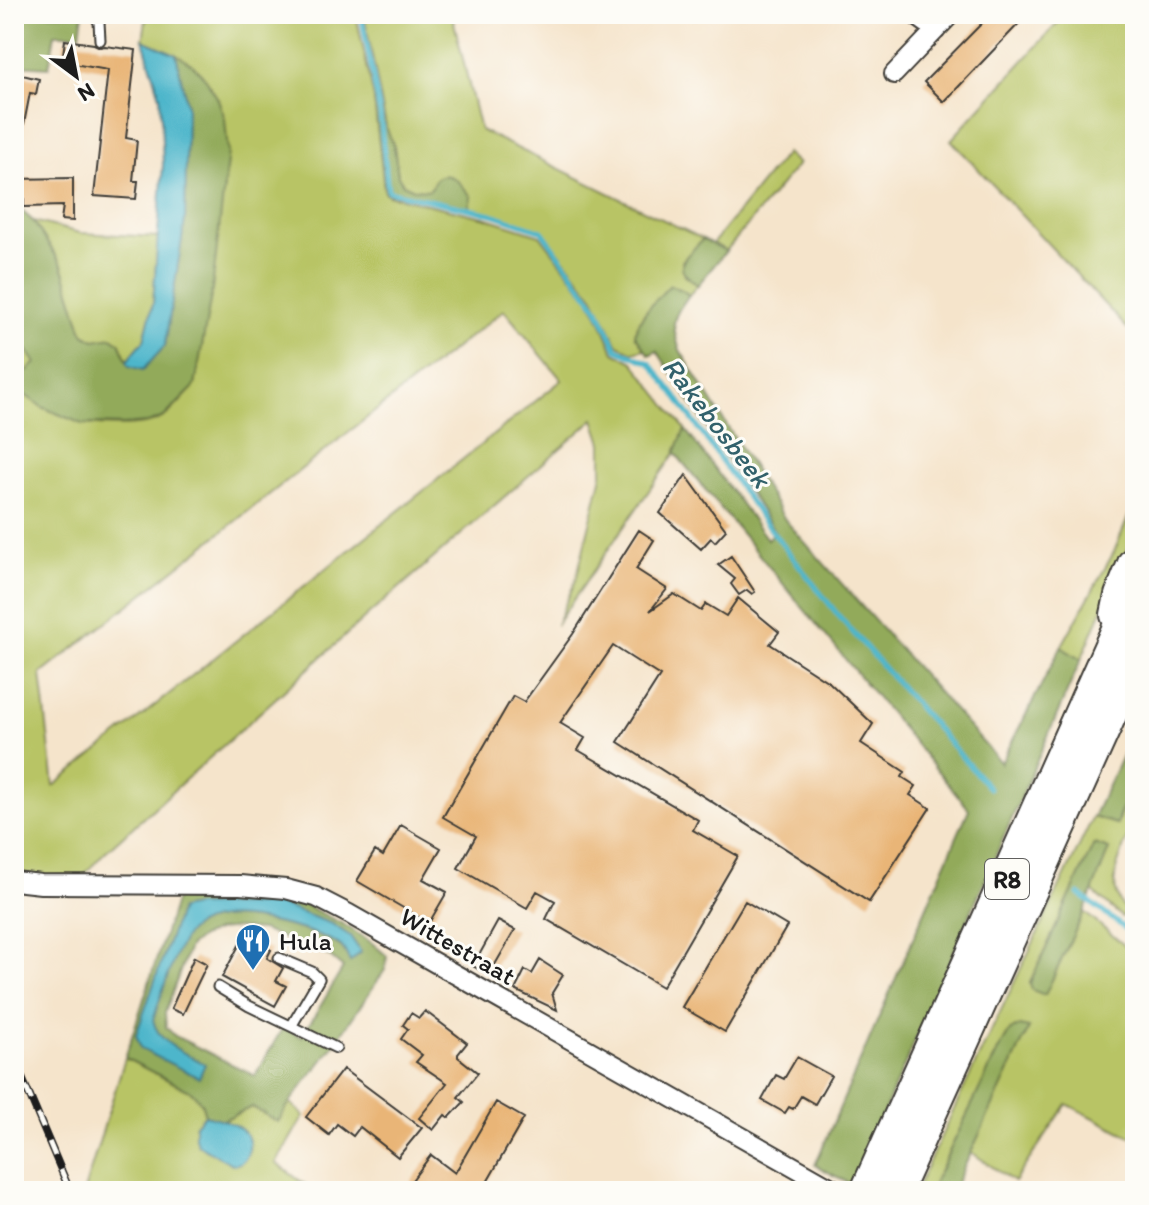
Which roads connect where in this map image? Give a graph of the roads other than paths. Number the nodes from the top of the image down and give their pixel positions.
1 (94, 14) edge
2 (920, 14) edge
3 (951, 14) edge
4 (936, 30) junction
5 (100, 40) dead end
6 (894, 74) dead end
7 (1135, 564) edge
8 (1135, 594) edge
9 (1127, 659) edge
10 (14, 881) edge
11 (279, 958) dead end
12 (218, 987) dead end
13 (292, 1025) junction
14 (336, 1048) dead end
15 (867, 1190) edge

1 - 5 lane
2 - 4 street
3 - 4 street
4 - 6 street
7 - 9 highway, R8
8 - 9 highway, R8
9 - 15 highway, R8
10 - 15 street, Wittestraat
11 - 13 lane
12 - 13 lane
13 - 14 lane

